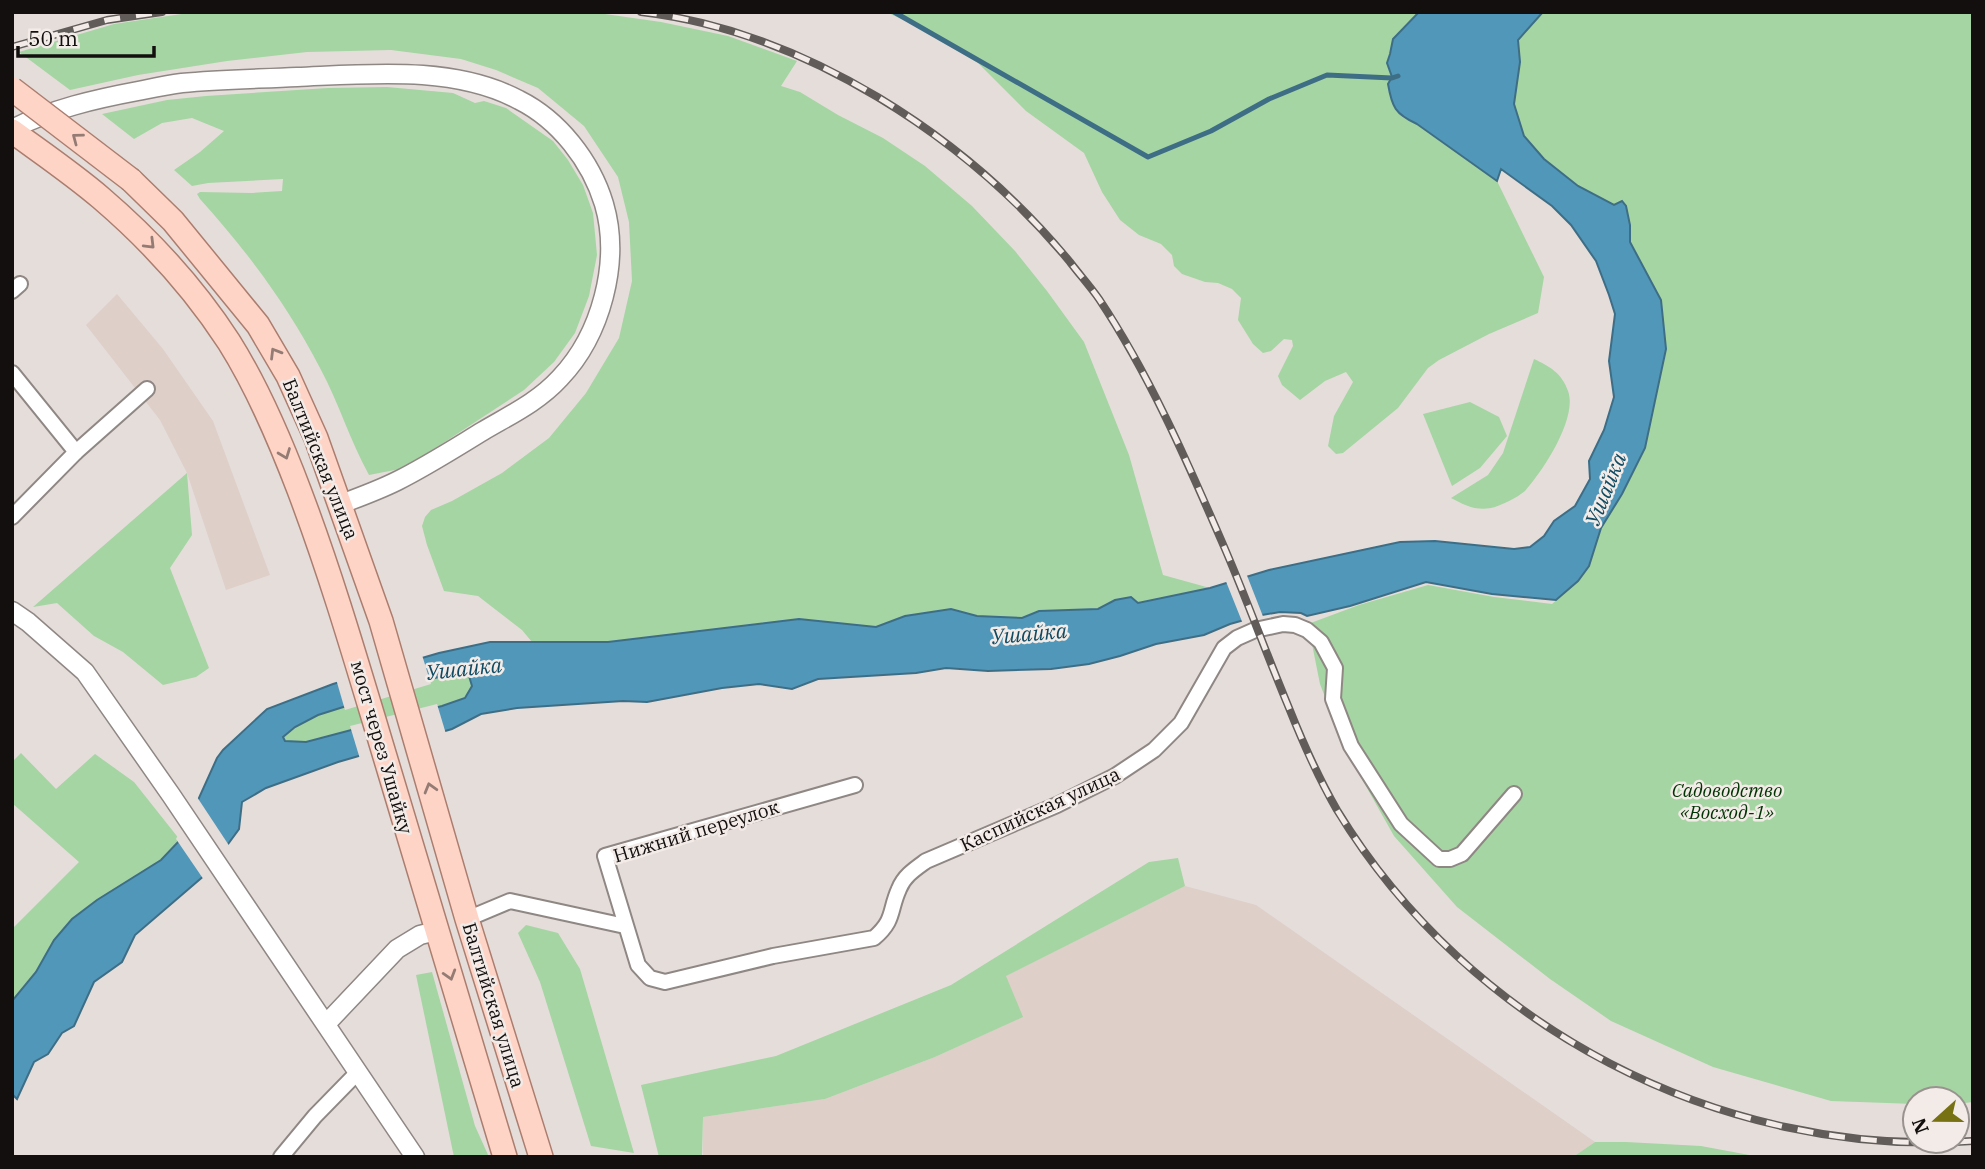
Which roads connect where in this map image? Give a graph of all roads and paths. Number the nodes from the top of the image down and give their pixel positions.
1 (12, 89) edge
2 (12, 130) edge
3 (12, 373) edge
4 (147, 389) dead end
5 (76, 452) junction
6 (341, 504) junction
7 (12, 517) edge
8 (12, 611) edge
9 (382, 621) joint
10 (347, 631) joint
11 (855, 785) dead end
12 (1514, 794) dead end
13 (449, 853) joint
14 (416, 863) joint
15 (467, 919) junction
16 (625, 926) junction
17 (436, 930) junction
18 (326, 1024) junction
19 (358, 1072) junction
20 (281, 1157) edge
21 (415, 1157) edge
22 (505, 1157) edge
23 (541, 1157) edge

6 -> 1 main road, Балтийская улица, bridge
2 - 6 street
2 -> 10 main road, Балтийская улица
3 - 5 street
4 - 5 street
5 - 7 street
6 - 9 main road, Балтийская улица
8 - 18 street
13 -> 9 main road, мост через Ушайку
10 - 14 main road, мост через Ушайку
11 - 16 street, Нижний переулок
12 - 16 street, Каспийская улица
13 - 15 main road, Балтийская улица
14 - 17 main road, Балтийская улица
15 - 16 street
15 - 23 main road, Балтийская улица
17 - 18 street
17 -> 22 main road, Балтийская улица
18 - 19 street
19 - 20 street
19 - 21 street

